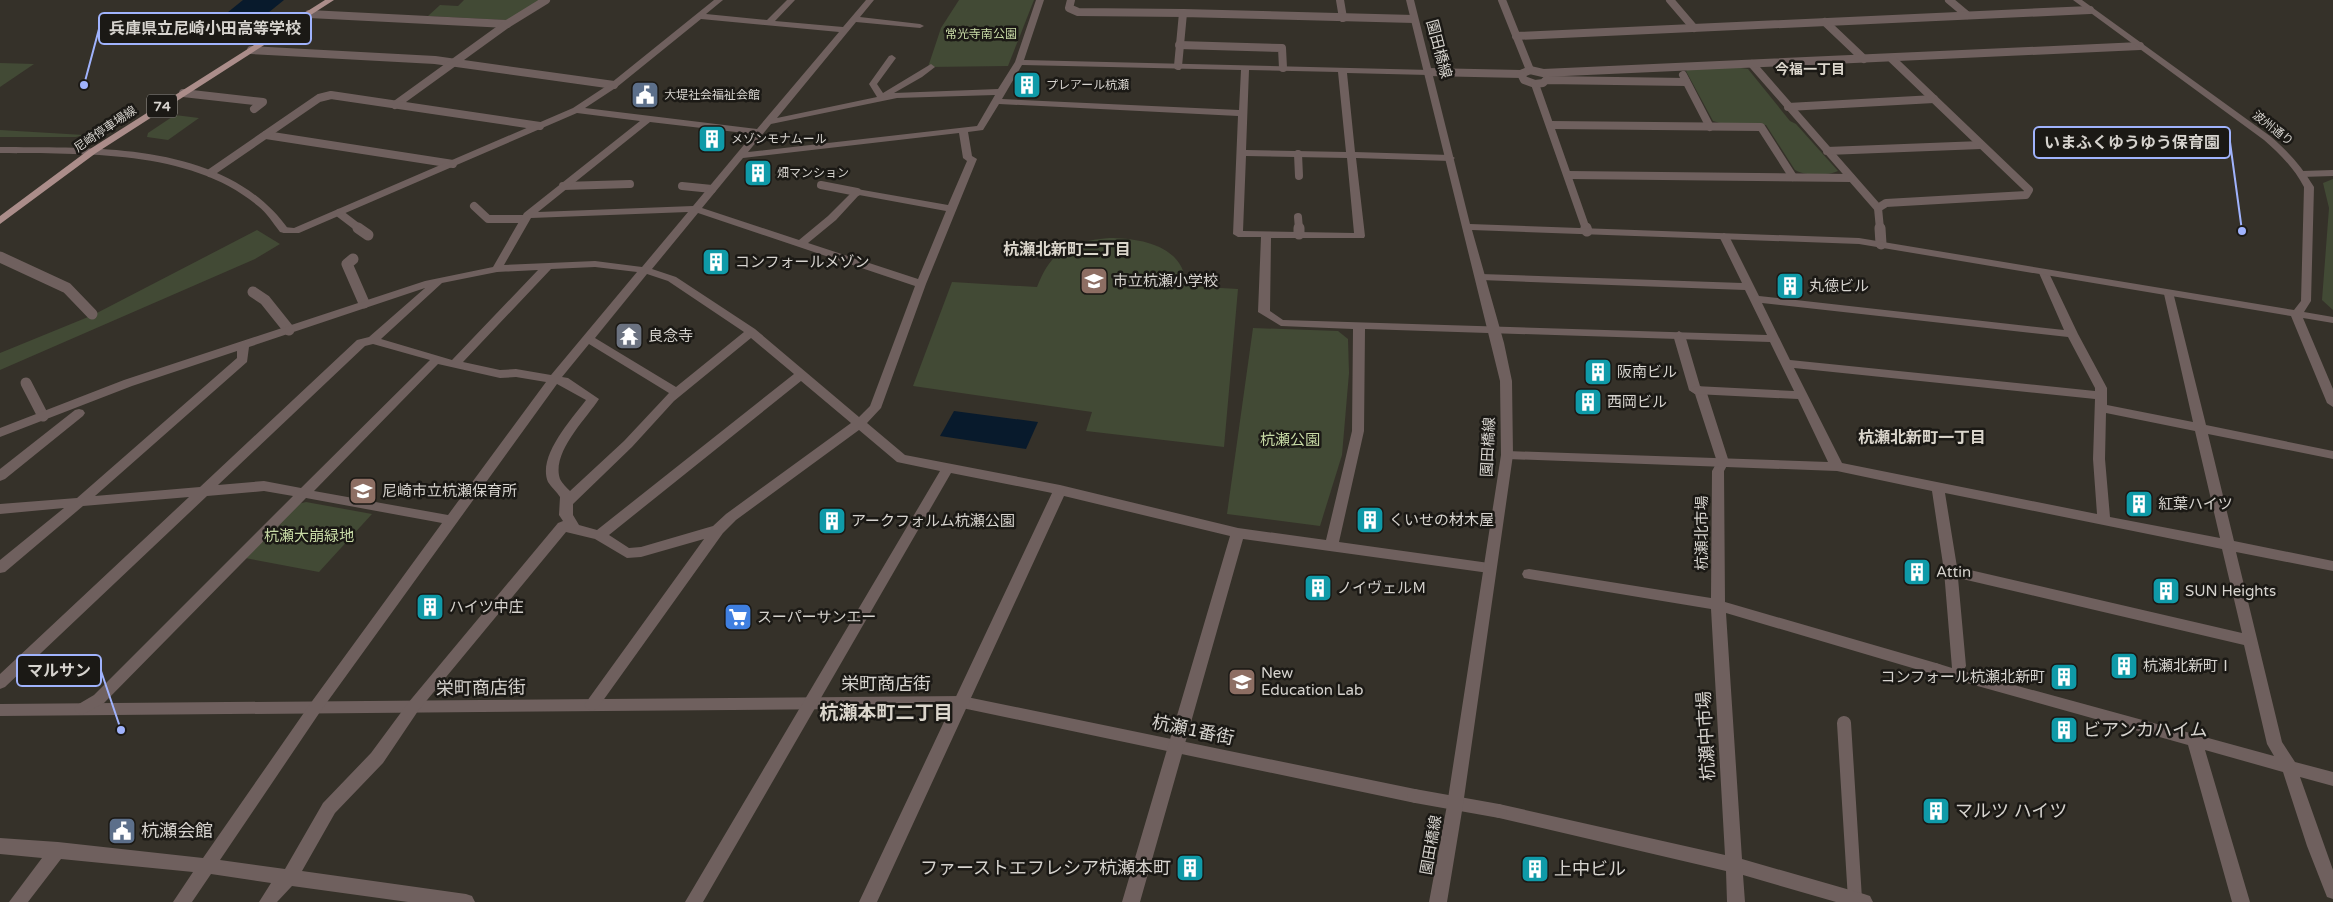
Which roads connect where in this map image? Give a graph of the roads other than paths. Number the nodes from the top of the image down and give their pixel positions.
1 (330, 0) edge
2 (546, 0) edge
3 (719, 0) edge
4 (791, 0) edge
5 (870, 0) edge
6 (1040, 0) edge
7 (1071, 0) edge
8 (1340, 0) edge
9 (1410, 0) edge
10 (1502, 0) edge
11 (1670, 0) edge
12 (1949, 0) edge
13 (2077, 0) edge
14 (2090, 10) junction
15 (1183, 13) junction
16 (310, 14) junction
17 (1967, 15) junction
18 (698, 16) junction
19 (1343, 18) junction
20 (854, 19) junction
21 (1414, 19) junction
22 (1826, 22) junction
23 (769, 23) junction
24 (507, 24) junction
25 (920, 26) dead end
26 (1694, 28) junction
27 (844, 30) junction
28 (1516, 36) junction
29 (1180, 45) junction
30 (2140, 46) junction
31 (251, 50) junction
32 (892, 58) dead end
33 (1864, 59) junction
34 (1892, 59) junction
35 (1019, 62) junction
36 (452, 64) junction
37 (1752, 64) junction
38 (1178, 66) junction
39 (931, 67) dead end
40 (1245, 67) junction
41 (1678, 67) junction
42 (1284, 68) junction
43 (1342, 69) junction
44 (1530, 70) junction
45 (1428, 72) junction
46 (1521, 74) junction
47 (1545, 77) junction
48 (1686, 82) junction
49 (1535, 84) junction
50 (614, 85) junction
51 (183, 93) junction
52 (998, 96) junction
53 (882, 98) junction
54 (1934, 99) junction
55 (395, 105) junction
56 (1788, 106) junction
57 (254, 109) dead end
58 (576, 110) junction
59 (1244, 114) junction
60 (648, 119) junction
61 (768, 122) junction
62 (1550, 125) junction
63 (540, 126) junction
64 (1710, 126) junction
65 (963, 130) junction
66 (759, 132) junction
67 (266, 135) junction
68 (1981, 145) junction
69 (0, 150) edge
70 (93, 151) junction
71 (1827, 151) junction
72 (1243, 153) junction
73 (1298, 154) junction
74 (1351, 155) junction
75 (739, 156) junction
76 (1450, 158) junction
77 (453, 164) junction
78 (2333, 172) edge
79 (210, 173) junction
80 (2302, 174) junction
81 (1568, 175) junction
82 (1299, 176) dead end
83 (1793, 177) junction
84 (1851, 178) junction
85 (630, 184) dead end
86 (821, 185) dead end
87 (563, 186) junction
88 (682, 186) dead end
89 (712, 188) junction
90 (857, 192) junction
91 (474, 206) dead end
92 (1878, 208) junction
93 (694, 209) junction
94 (952, 209) junction
95 (339, 213) junction
96 (526, 217) junction
97 (1298, 217) dead end
98 (0, 221) edge
99 (1466, 227) junction
100 (1587, 231) junction
101 (1266, 234) junction
102 (1300, 234) junction
103 (368, 235) dead end
104 (1724, 236) junction
105 (801, 244) junction
106 (1881, 244) junction
107 (0, 257) edge
108 (353, 259) dead end
109 (548, 266) junction
110 (497, 269) junction
111 (644, 270) junction
112 (2044, 273) junction
113 (1482, 277) junction
114 (440, 280) junction
115 (921, 284) junction
116 (1749, 287) junction
117 (253, 292) dead end
118 (2170, 294) junction
119 (1755, 298) junction
120 (364, 303) junction
121 (92, 314) dead end
122 (2296, 315) junction
123 (2333, 320) edge
124 (1358, 326) junction
125 (289, 330) junction
126 (1495, 330) junction
127 (751, 332) junction
128 (2072, 334) junction
129 (1679, 335) junction
130 (587, 338) junction
131 (1774, 339) junction
132 (373, 340) junction
133 (243, 346) junction
134 (436, 360) junction
135 (1786, 363) junction
136 (455, 364) junction
137 (802, 374) junction
138 (554, 378) junction
139 (26, 383) dead end
140 (1698, 390) junction
141 (678, 394) junction
142 (1801, 395) junction
143 (2102, 402) junction
144 (2333, 403) edge
145 (79, 413) dead end
146 (43, 416) junction
147 (860, 423) junction
148 (2201, 427) junction
149 (0, 433) edge
150 (1507, 455) junction
151 (2333, 455) edge
152 (1723, 462) junction
153 (948, 468) junction
154 (1837, 468) junction
155 (0, 476) edge
156 (1938, 489) junction
157 (206, 490) junction
158 (1060, 490) junction
159 (302, 493) junction
160 (80, 502) junction
161 (567, 502) junction
162 (0, 509) edge
163 (2104, 519) junction
164 (450, 520) junction
165 (575, 529) junction
166 (718, 530) junction
167 (1238, 533) junction
168 (599, 535) junction
169 (2229, 544) junction
170 (1331, 546) junction
171 (2333, 566) edge
172 (0, 568) edge
173 (1490, 568) junction
174 (1951, 571) junction
175 (1529, 574) dead end
176 (1718, 605) junction
177 (2250, 640) junction
178 (1960, 666) dead end
179 (0, 683) edge
180 (962, 702) junction
181 (810, 703) junction
182 (592, 705) junction
183 (413, 707) junction
184 (315, 708) junction
185 (82, 709) junction
186 (0, 710) edge
187 (1844, 723) dead end
188 (2194, 740) junction
189 (1175, 747) junction
190 (2289, 766) junction
191 (2333, 779) edge
192 (1455, 805) junction
193 (0, 846) edge
194 (58, 850) junction
195 (1734, 865) junction
196 (207, 866) junction
197 (290, 876) junction
198 (2333, 891) edge
199 (1860, 901) edge
200 (18, 902) edge
201 (182, 902) edge
202 (268, 902) edge
203 (466, 902) edge
204 (694, 902) edge
205 (868, 902) edge
206 (1131, 902) edge
207 (1438, 902) edge
208 (1736, 902) edge
209 (2241, 902) edge

1 - 16 main road, 尼崎停車場線 / 74
2 - 24 lane
3 - 18 street
4 - 23 street
5 - 20 street
6 - 35 street
7 - 15 lane
8 - 19 lane
9 - 21 street, 園田橋線
10 - 28 lane
11 - 26 lane
12 - 17 lane
13 - 14 street, 波州通り
14 - 17 lane
14 - 30 street, 波州通り
15 - 19 lane
15 - 29 lane
16 - 24 lane
16 - 31 main road, 尼崎停車場線 / 74
17 - 22 lane
18 - 23 street
18 - 50 street
19 - 21 lane
20 - 25 street
20 - 27 street
21 - 45 street, 園田橋線
22 - 26 lane
22 - 33 lane
23 - 27 street
24 - 36 lane
26 - 28 lane
27 - 61 street
28 - 44 lane
29 - 38 lane
29 - 42 lane
30 - 34 lane
30 - 80 street, 波州通り
31 - 36 lane
31 - 51 main road, 尼崎停車場線 / 74
32 - 53 street
33 - 34 lane
33 - 37 lane
34 - 54 lane
35 - 38 street
35 - 52 street
36 - 50 lane
36 - 55 lane
37 - 41 lane
37 - 56 lane
38 - 40 street
39 - 53 street
40 - 42 street
40 - 59 street
41 - 47 lane
41 - 48 lane
42 - 43 street
43 - 45 street
43 - 74 street
44 - 46 lane
44 - 47 lane
45 - 46 lane
45 - 76 street, 園田橋線
46 - 49 lane
47 - 48 lane
47 - 49 lane
48 - 64 lane
49 - 62 lane
50 - 58 street
51 - 57 lane
51 - 70 main road, 尼崎停車場線 / 74
52 - 53 street
52 - 59 street
52 - 65 street
53 - 61 street
54 - 56 lane
54 - 68 lane
55 - 63 lane
55 - 67 lane
56 - 71 lane
58 - 60 street
58 - 63 street
59 - 72 street
60 - 66 street
60 - 87 street
61 - 66 street
62 - 64 lane
62 - 81 lane
63 - 77 street
64 - 83 lane
65 - 75 street
65 - 94 street
66 - 75 street
67 - 77 lane
67 - 79 lane
68 - 71 lane
68 - 92 lane
69 - 70 street
70 - 79 street
70 - 98 main road, 尼崎停車場線 / 74
71 - 84 lane
72 - 73 street
72 - 101 street
73 - 74 street
73 - 82 lane
74 - 76 street
74 - 102 street
75 - 89 street
76 - 99 street, 園田橋線
77 - 95 street
78 - 80 street
79 - 95 street
80 - 122 street, 波州通り
81 - 83 lane
81 - 100 lane
83 - 84 lane
84 - 92 lane
85 - 87 lane
86 - 90 lane
87 - 96 street
88 - 89 lane
89 - 93 street
90 - 94 street
90 - 105 street
91 - 96 lane
92 - 106 lane
93 - 96 street
93 - 105 street
93 - 111 street
94 - 115 street
95 - 103 lane
96 - 110 street
97 - 102 lane
99 - 100 street
99 - 113 street, 園田橋線
100 - 104 street
101 - 102 street
101 - 124 street
104 - 106 street
104 - 116 street
105 - 115 street
106 - 112 street
107 - 121 lane
108 - 120 lane
109 - 110 street
109 - 111 street
109 - 136 street
110 - 114 street
111 - 127 street
111 - 130 street
112 - 118 street
112 - 128 street
113 - 116 street
113 - 126 street, 園田橋線
114 - 120 street
114 - 132 street
115 - 147 street
116 - 119 street
117 - 125 lane
118 - 122 street
118 - 148 street
119 - 128 street
119 - 131 street
120 - 125 street
122 - 123 street
122 - 144 street
124 - 126 street
124 - 170 street
125 - 133 street
126 - 129 street
126 - 150 street, 園田橋線
127 - 137 street
127 - 141 street
128 - 143 street
129 - 131 street
129 - 140 street
130 - 138 street
130 - 141 street
131 - 135 street
132 - 134 street
132 - 157 street
133 - 146 street
133 - 160 street
134 - 136 street
134 - 159 street
135 - 142 street
135 - 143 street
136 - 138 street
137 - 147 street
137 - 168 street
138 - 161 street
138 - 164 street
139 - 146 lane
140 - 142 street
140 - 152 street
141 - 161 street
142 - 154 street
143 - 148 street
143 - 163 street
145 - 155 street
146 - 149 street
147 - 153 street
147 - 166 street
148 - 151 street
148 - 169 street
150 - 152 street
150 - 173 street, 園田橋線
152 - 154 street
152 - 176 street, 杭瀬北市場
153 - 158 street
153 - 181 street
154 - 156 street
156 - 163 street
156 - 174 street
157 - 159 street
157 - 160 street
157 - 179 street
158 - 167 street
158 - 180 street
159 - 164 street
159 - 185 street
160 - 162 street
160 - 172 street
161 - 165 street
163 - 169 street
164 - 184 street
165 - 168 street
165 - 183 street
166 - 168 street
166 - 182 street
167 - 170 street
167 - 189 street
169 - 171 street
169 - 177 street
170 - 173 street
173 - 192 street, 園田橋線
174 - 177 street
174 - 178 street
175 - 176 street
176 - 188 street
176 - 195 street, 杭瀬中市場
177 - 190 street
180 - 181 street, 栄町商店街
180 - 189 street, 杭瀬1番街
180 - 205 street
181 - 182 street, 栄町商店街
181 - 204 street
182 - 183 street, 栄町商店街
183 - 184 street, 栄町商店街
183 - 197 street
184 - 185 street, 栄町商店街
184 - 196 street
185 - 186 street, 栄町商店街
187 - 199 lane
188 - 190 street
188 - 209 street
189 - 192 street, 杭瀬1番街
189 - 206 street
190 - 191 street
190 - 198 street
192 - 195 street, 杭瀬1番街
192 - 207 street, 園田橋線
193 - 194 street
194 - 196 street
194 - 200 street
195 - 199 street, 杭瀬1番街
195 - 208 street, 杭瀬中市場
196 - 197 street
196 - 201 street
197 - 202 street
197 - 203 street

